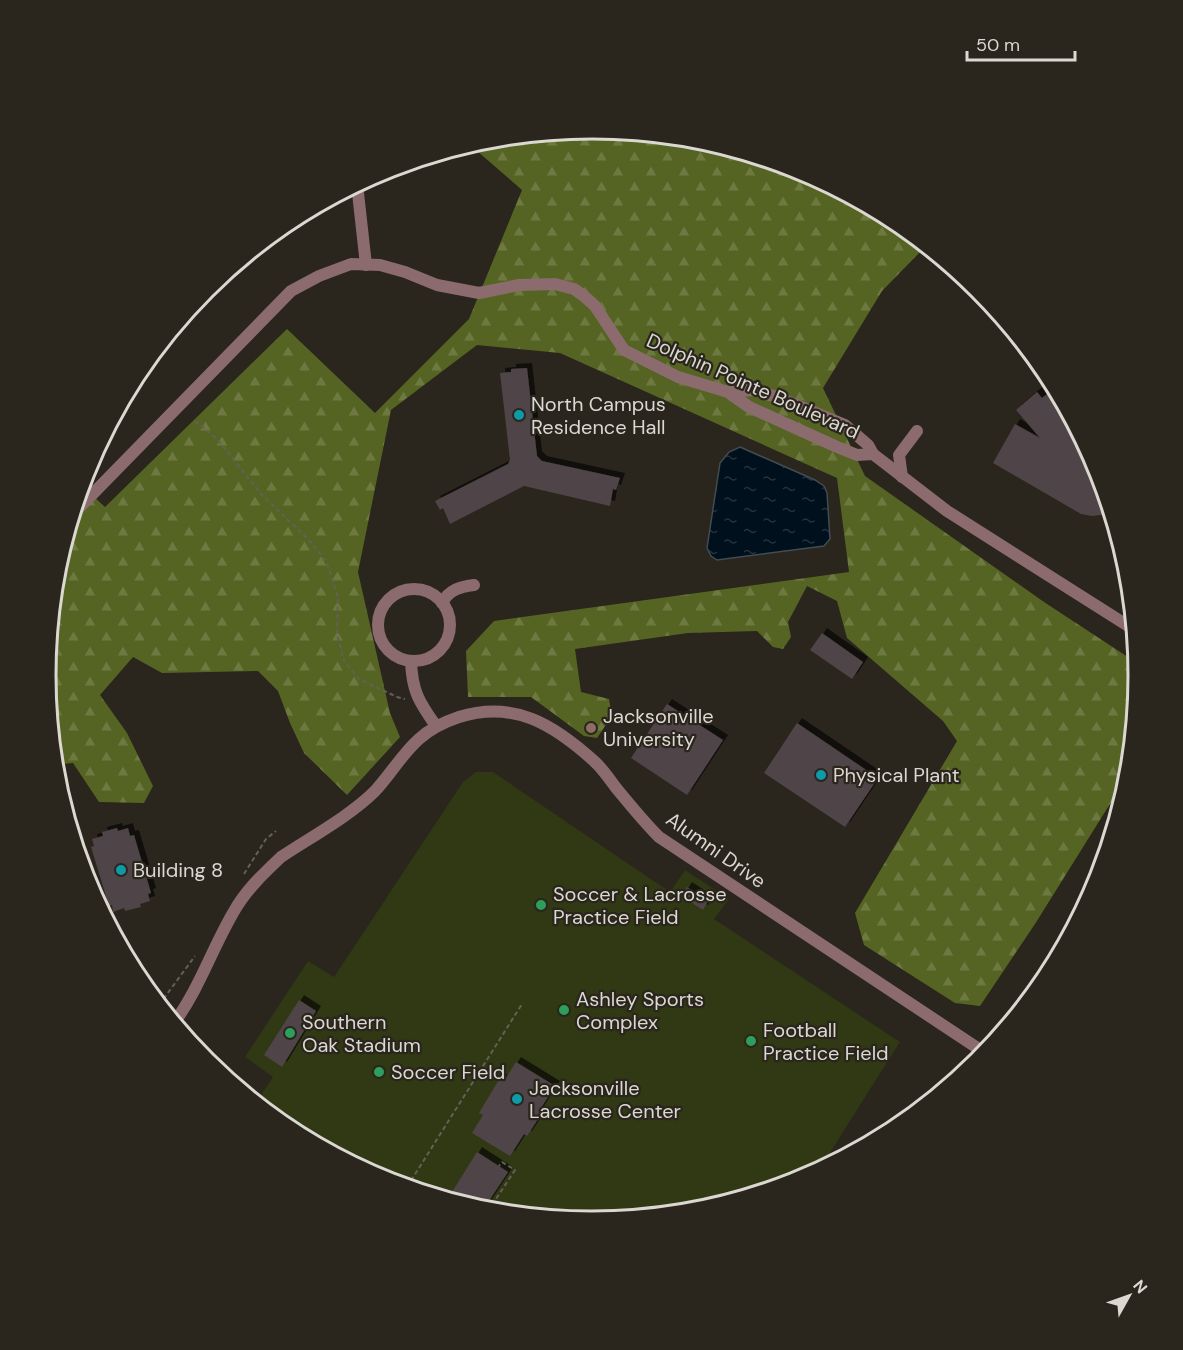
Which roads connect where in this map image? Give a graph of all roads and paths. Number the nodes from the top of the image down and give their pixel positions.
1 (358, 192) edge
2 (366, 265) junction
3 (728, 392) junction
4 (195, 421) dead end
5 (917, 431) dead end
6 (873, 454) junction
7 (902, 477) junction
8 (84, 503) edge
9 (474, 585) dead end
10 (442, 603) junction
11 (1125, 624) edge
12 (411, 661) junction
13 (416, 696) junction
14 (436, 726) junction
15 (522, 1004) dead end
16 (178, 1016) edge
17 (977, 1048) edge
18 (499, 1166) dead end
19 (411, 1180) edge
20 (494, 1202) edge

1 - 2 street
2 - 3 street, Dolphin Pointe Boulevard
2 - 8 street, Dolphin Pointe Boulevard
3 - 6 street, Dolphin Pointe Boulevard
3 - 6 street
4 - 13 path
5 - 7 street
6 - 7 street, Dolphin Pointe Boulevard
7 - 11 street, Dolphin Pointe Boulevard
9 - 10 street
10 - 12 street
10 - 12 street
12 - 13 street
13 - 14 street
14 - 16 street, Alumni Drive
14 - 17 street, Alumni Drive
15 - 19 path
18 - 20 path

